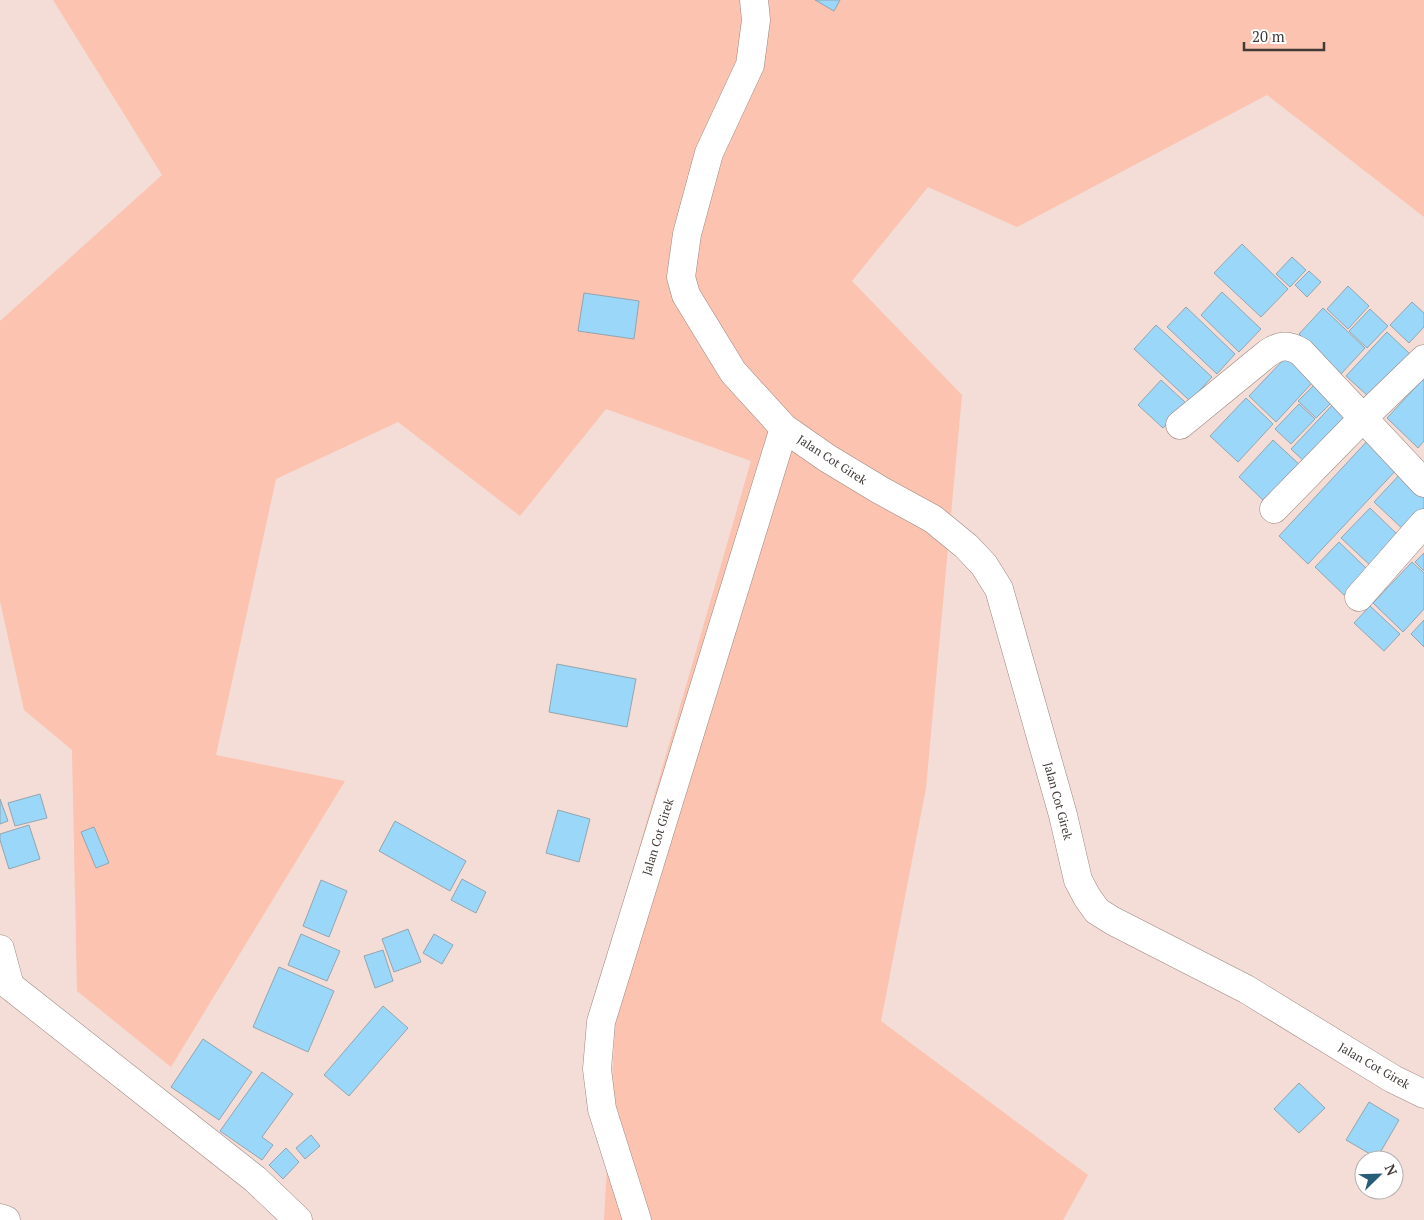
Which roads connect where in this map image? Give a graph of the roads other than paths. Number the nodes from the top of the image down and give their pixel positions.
1 (754, 0) edge
2 (1424, 359) edge
3 (1363, 418) junction
4 (1180, 425) dead end
5 (784, 428) junction
6 (1424, 482) edge
7 (1274, 509) dead end
8 (1424, 523) edge
9 (1359, 597) dead end
10 (0, 949) edge
11 (5, 982) edge
12 (1424, 1094) edge
13 (0, 1218) edge
14 (6, 1220) edge
15 (298, 1220) edge
16 (637, 1220) edge

1 - 5 street, Jalan Cot Girek
2 - 3 street
3 - 4 street
3 - 6 street
3 - 7 street
5 - 12 street, Jalan Cot Girek
5 - 16 street, Jalan Cot Girek
8 - 9 street
10 - 11 street
11 - 15 street
13 - 14 street

